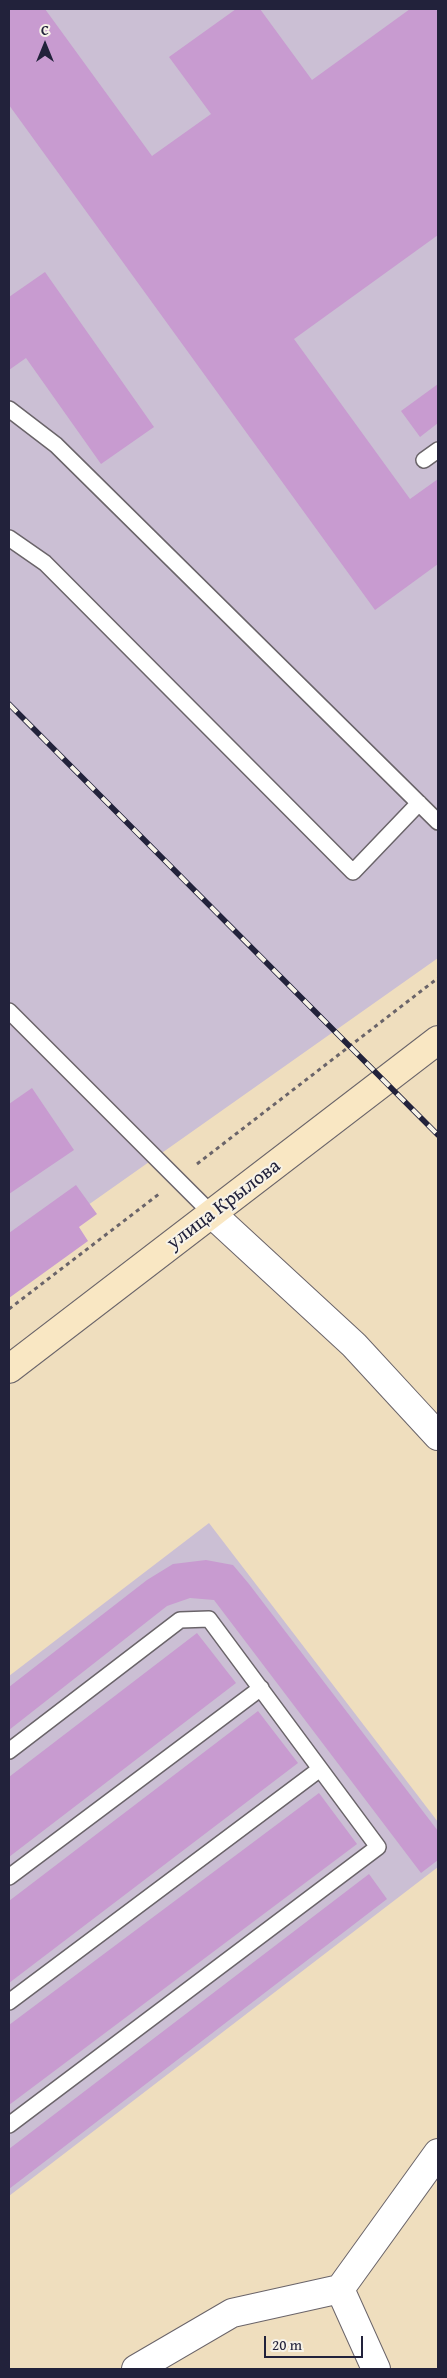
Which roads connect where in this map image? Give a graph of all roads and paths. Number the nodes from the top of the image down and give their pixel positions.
1 (9, 409) edge
2 (438, 450) edge
3 (424, 460) dead end
4 (9, 538) edge
5 (419, 803) junction
6 (438, 822) edge
7 (438, 978) edge
8 (9, 1011) edge
9 (438, 1040) edge
10 (178, 1179) junction
11 (212, 1214) junction
12 (9, 1309) edge
13 (9, 1369) edge
14 (438, 1436) edge
15 (261, 1688) junction
16 (9, 1751) edge
17 (320, 1769) junction
18 (9, 1877) edge
19 (9, 2002) edge
20 (9, 2125) edge
21 (438, 2153) edge
22 (340, 2288) junction
23 (136, 2369) edge
24 (376, 2369) edge

1 - 5 lane
2 - 3 lane
4 - 5 lane
5 - 6 lane
7 - 10 path
8 - 10 lane
9 - 11 street, улица Крылова
10 - 11 lane
10 - 12 path
11 - 13 street, улица Крылова
11 - 14 street
15 - 16 lane
15 - 17 lane
15 - 18 lane
17 - 19 lane
17 - 20 lane
21 - 22 street
22 - 23 street
22 - 24 street

